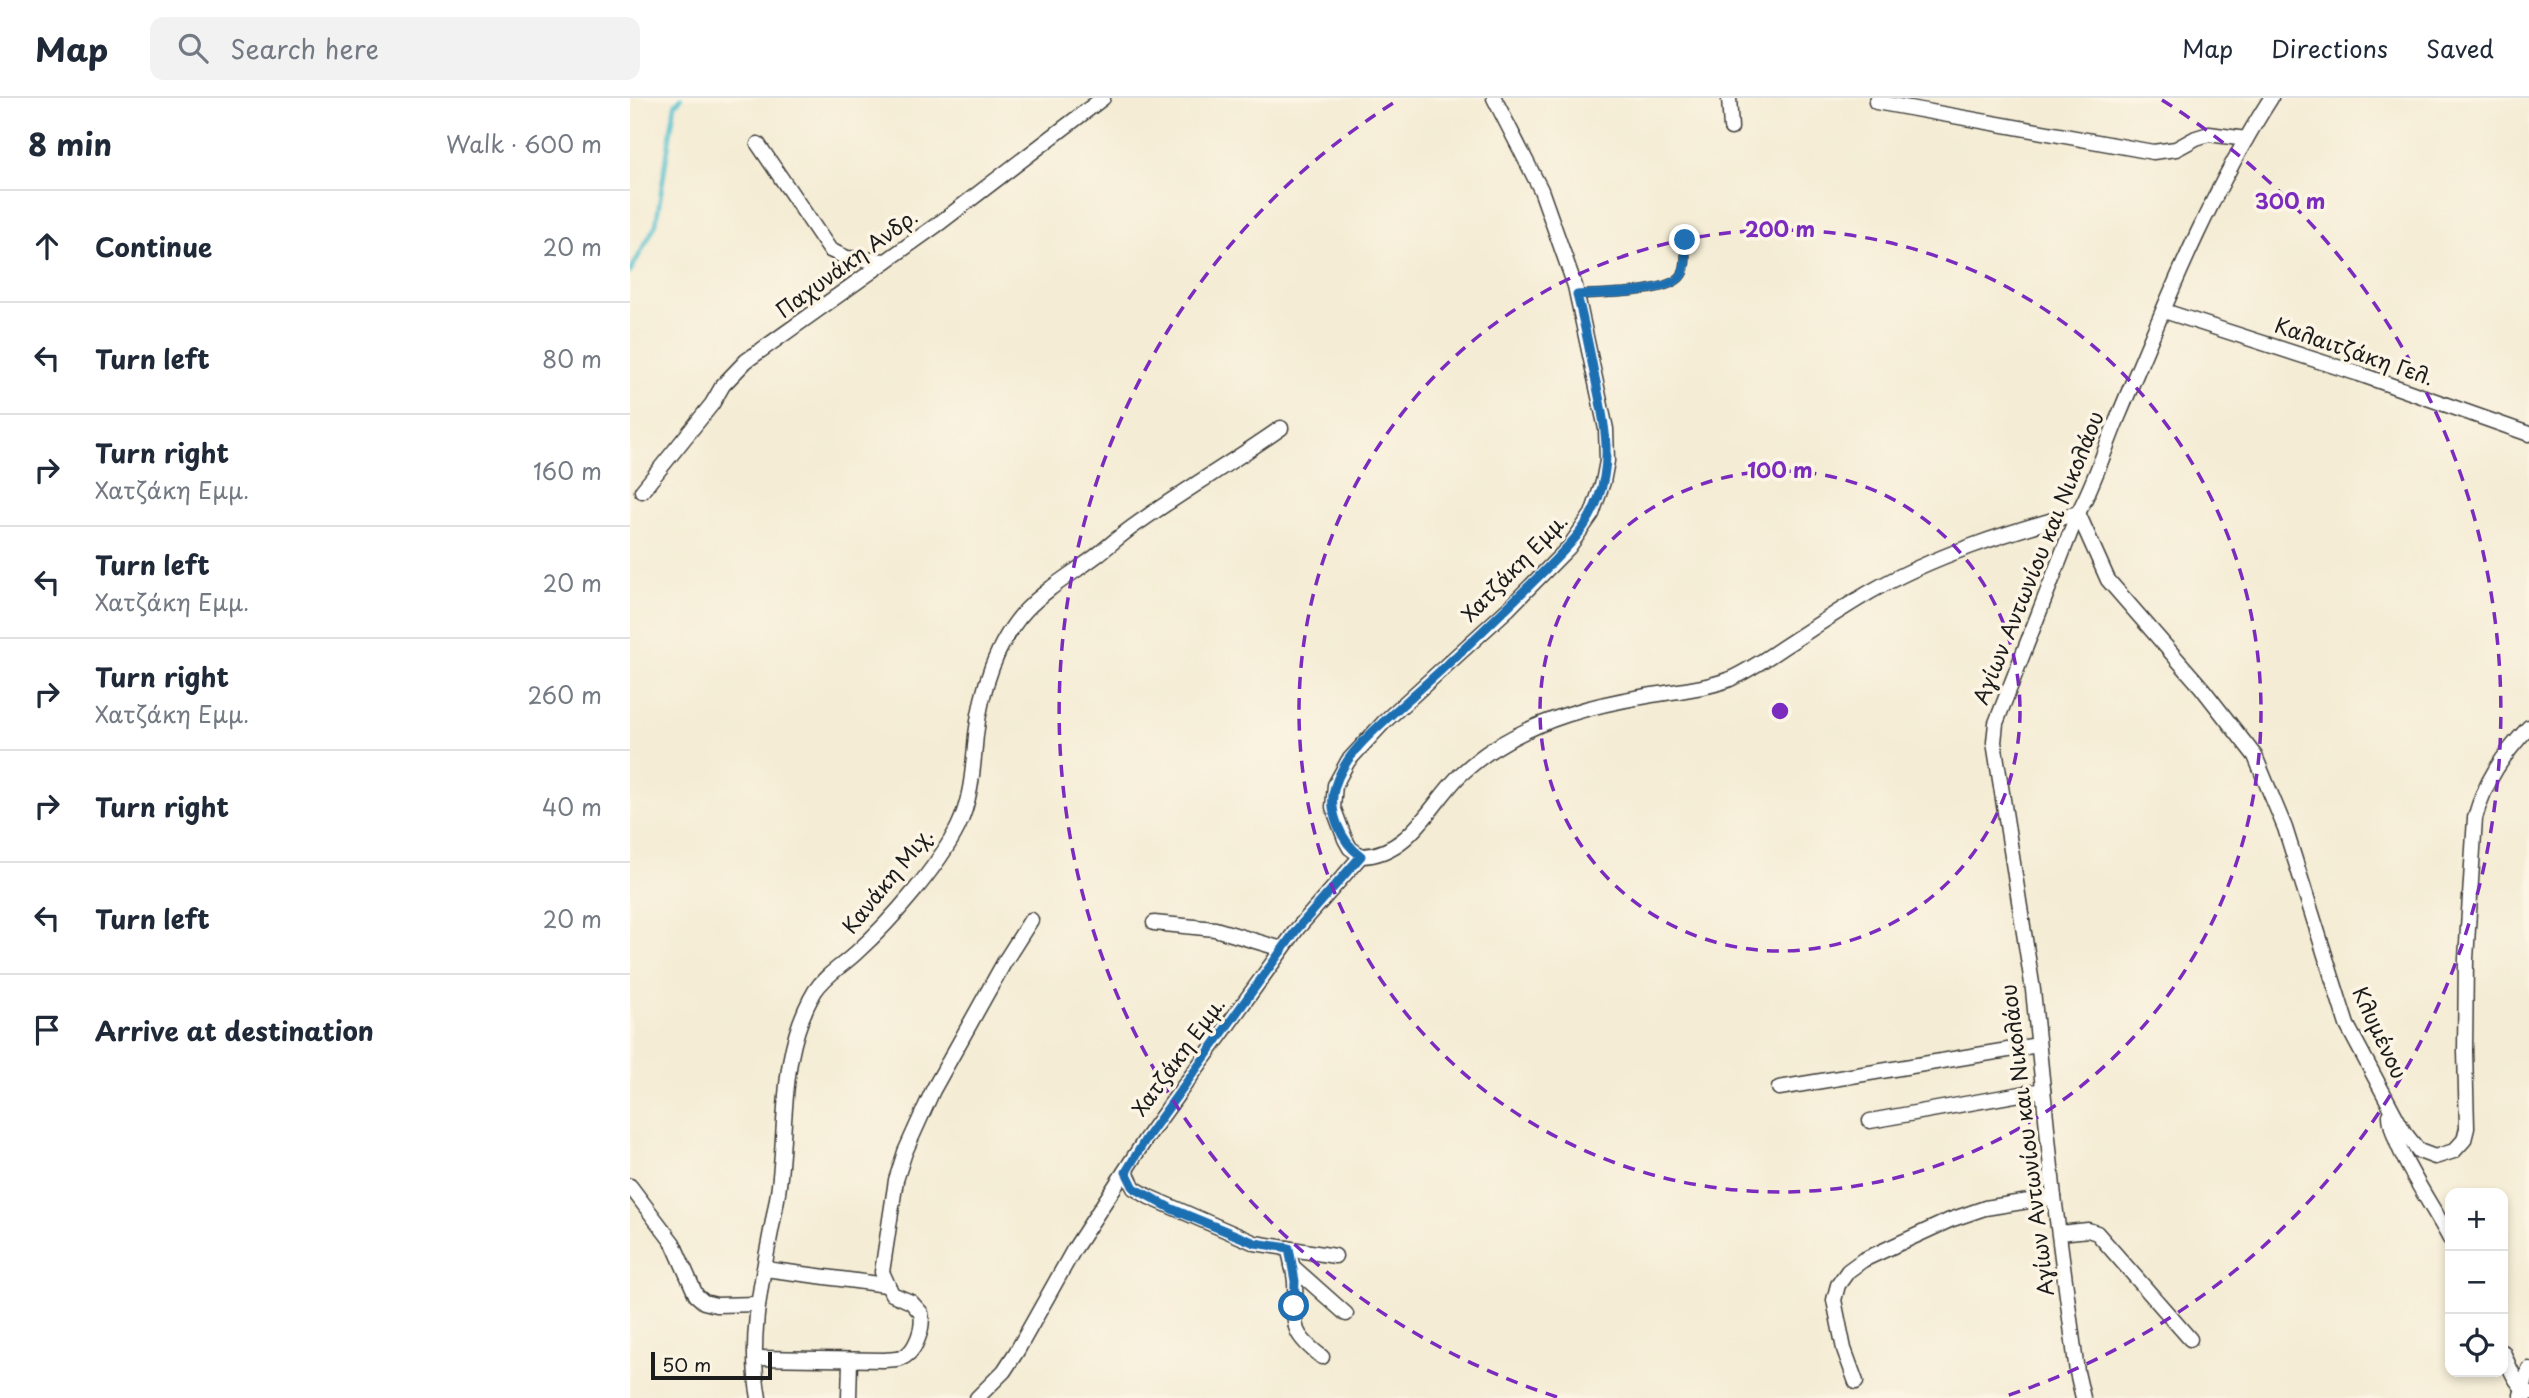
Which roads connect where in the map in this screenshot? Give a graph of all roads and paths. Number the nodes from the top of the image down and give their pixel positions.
1 (1103, 98) edge
2 (1494, 98) edge
3 (1729, 98) edge
4 (2271, 98) edge
5 (1877, 102) dead end
6 (1731, 128) dead end
7 (2246, 139) junction
8 (758, 144) dead end
9 (1685, 240) dead end
10 (886, 261) junction
11 (1577, 295) junction
12 (2164, 311) junction
13 (1281, 428) dead end
14 (2529, 434) edge
15 (642, 491) dead end
16 (2078, 513) junction
17 (2529, 727) edge
18 (1361, 856) junction
19 (1031, 920) dead end
20 (1154, 923) dead end
21 (1282, 949) junction
22 (2038, 1045) junction
23 (1779, 1088) dead end
24 (2043, 1090) junction
25 (2390, 1106) junction
26 (1870, 1121) dead end
27 (1126, 1172) junction
28 (630, 1186) edge
29 (2054, 1197) junction
30 (2445, 1230) edge
31 (2060, 1233) junction
32 (1289, 1248) junction
33 (1335, 1256) dead end
34 (1292, 1266) junction
35 (765, 1269) junction
36 (886, 1285) junction
37 (758, 1304) junction
38 (1346, 1314) dead end
39 (2190, 1339) dead end
40 (1322, 1357) dead end
41 (756, 1358) junction
42 (850, 1361) junction
43 (2508, 1362) edge
44 (2529, 1370) edge
45 (1856, 1382) dead end
46 (2524, 1393) edge
47 (759, 1398) edge
48 (849, 1398) edge
49 (977, 1398) edge
50 (2084, 1398) edge

1 - 10 street, Παχυνάκη Ανδρ.
2 - 11 street, Χατζάκη Εμμ.
3 - 6 street
4 - 7 street, Αγίων Αντωνίου και Νικολάου
5 - 7 street
7 - 12 street, Αγίων Αντωνίου και Νικολάου
8 - 10 street
9 - 11 lane
10 - 15 street, Παχυνάκη Ανδρ.
11 - 18 street, Χατζάκη Εμμ.
12 - 14 street, Καλαιτζάκη Γελ.
12 - 16 street, Αγίων Αντωνίου και Νικολάου
13 - 35 street, Κανάκη Μιχ.
16 - 18 street
16 - 22 street, Αγίων Αντωνίου και Νικολάου
16 - 25 street, Κλυμένου
17 - 25 street, Κλυμένου
18 - 21 street, Χατζάκη Εμμ.
19 - 36 street
20 - 21 street
21 - 27 street, Χατζάκη Εμμ.
22 - 23 street
22 - 24 street, Αγίων Αντωνίου και Νικολάου
24 - 26 street
24 - 29 street, Αγίων Αντωνίου και Νικολάου
25 - 30 street
27 - 32 street
27 - 49 street, Χατζάκη Εμμ.
28 - 37 street
29 - 31 street, Αγίων Αντωνίου και Νικολάου
29 - 45 street
31 - 39 street
31 - 50 street, Αγίων Αντωνίου και Νικολάου
32 - 33 street
32 - 34 street
34 - 38 street
34 - 40 street
35 - 36 street
35 - 37 street, Κανάκη Μιχ.
36 - 42 street
37 - 41 street, Κανάκη Μιχ.
41 - 42 street
41 - 47 street, Κανάκη Μιχ.
42 - 48 street
43 - 46 street
44 - 46 street

